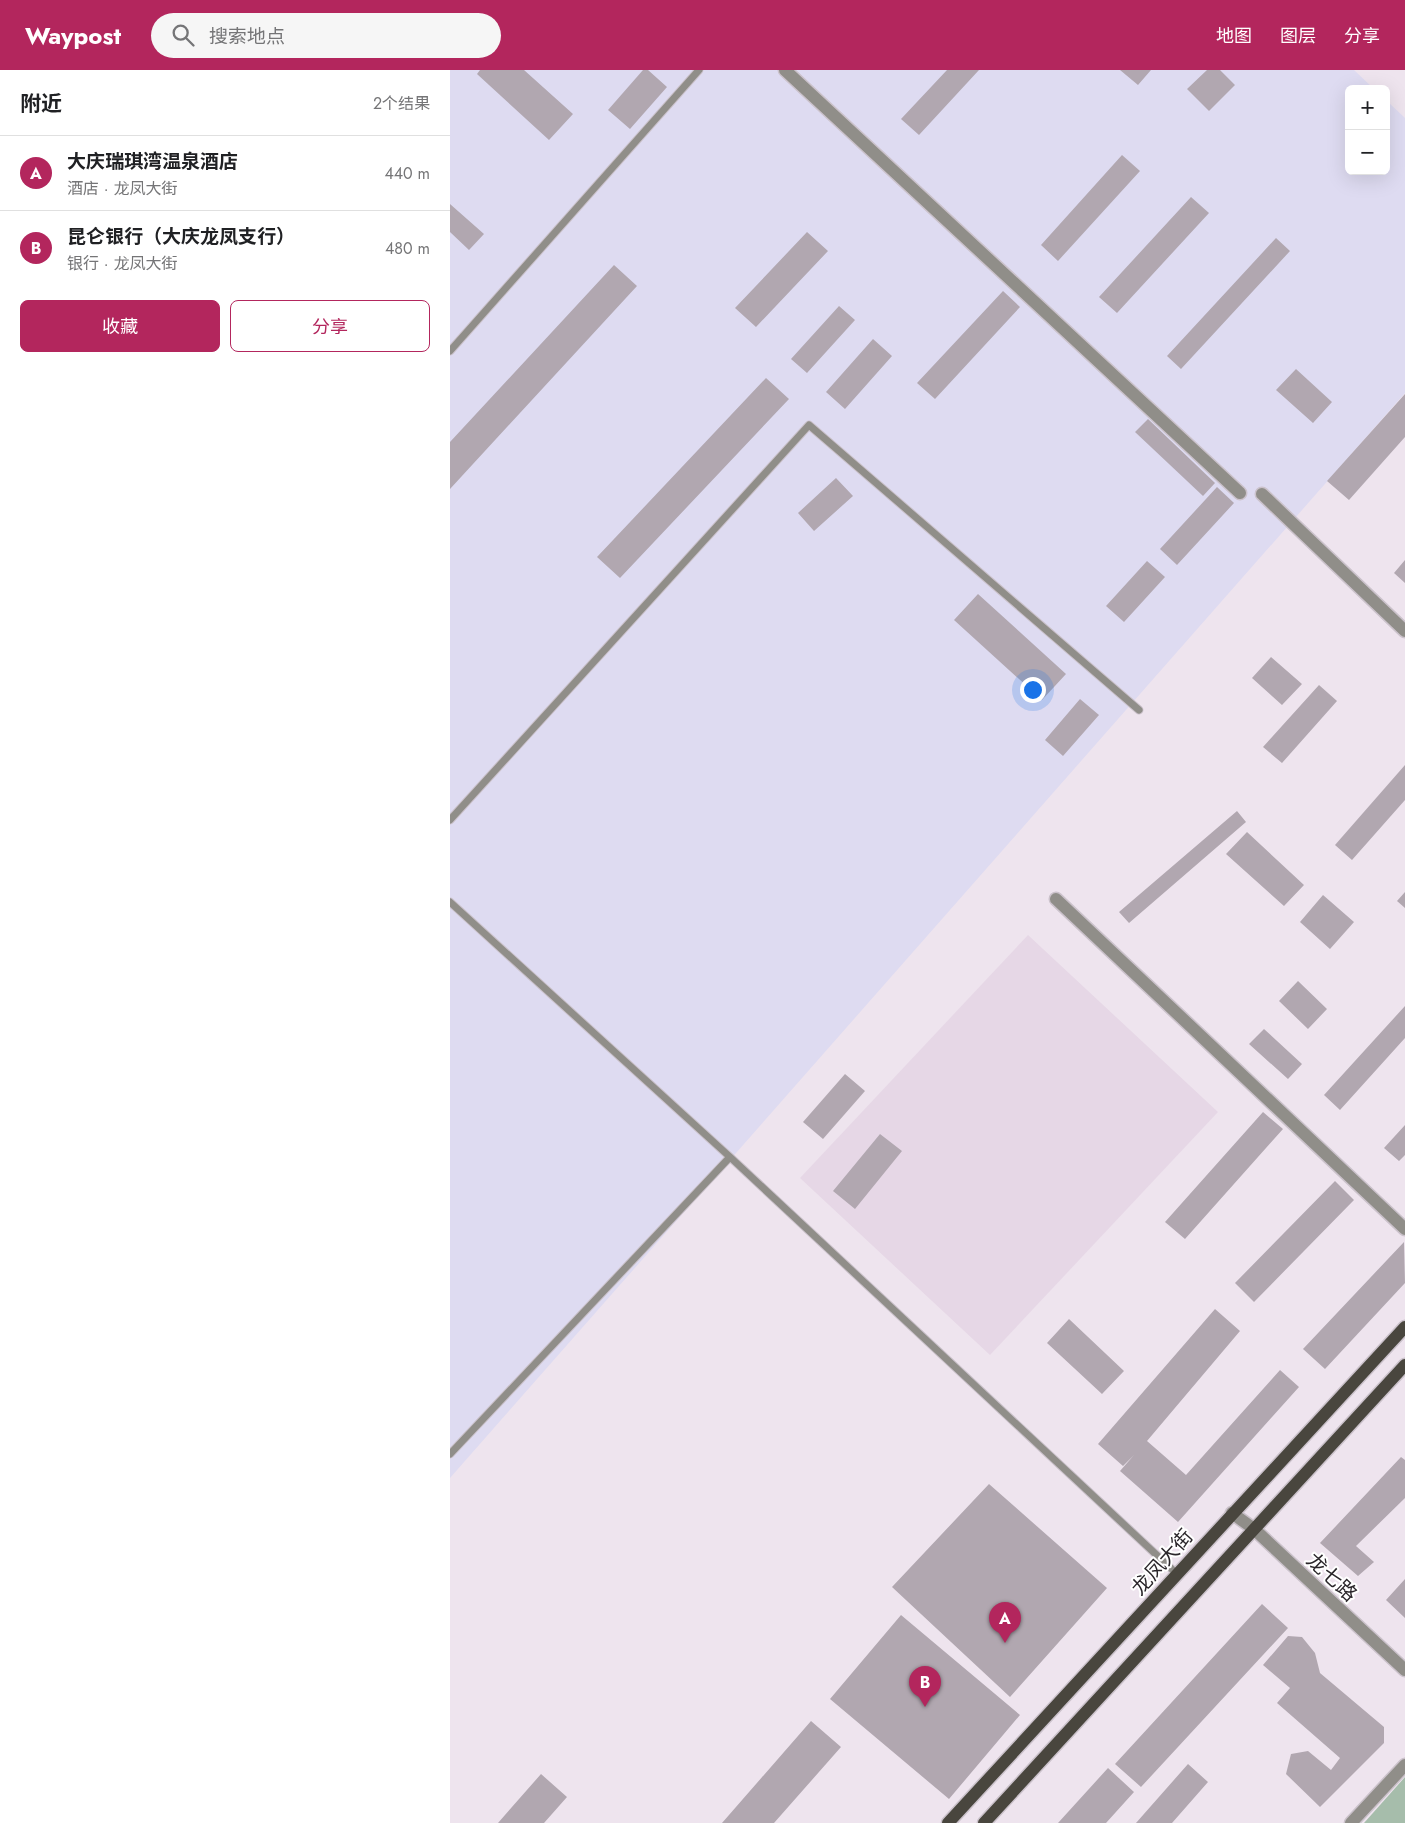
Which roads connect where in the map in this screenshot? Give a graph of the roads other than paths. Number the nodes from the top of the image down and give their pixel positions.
1 (699, 70) edge
2 (785, 70) edge
3 (450, 351) edge
4 (1240, 493) dead end
5 (1262, 494) dead end
6 (1405, 631) edge
7 (1139, 710) dead end
8 (450, 820) edge
9 (1056, 899) dead end
10 (450, 902) edge
11 (730, 1157) junction
12 (1405, 1229) edge
13 (1405, 1326) edge
14 (1405, 1365) edge
15 (450, 1454) edge
16 (1232, 1513) junction
17 (1254, 1529) junction
18 (1177, 1574) junction
19 (1405, 1670) edge
20 (1405, 1765) edge
21 (948, 1823) edge
22 (984, 1823) edge
23 (1351, 1823) edge

1 - 3 lane
2 - 4 street
5 - 6 street
7 - 8 lane
9 - 12 street
10 - 11 lane
11 - 15 lane
11 - 18 lane
13 - 16 main road, 龙凤大街
14 - 17 main road
16 - 17 street, 龙七路
16 - 18 main road, 龙凤大街
17 - 19 street, 龙七路
17 - 22 main road
18 - 21 main road, 龙凤大街
20 - 23 street

